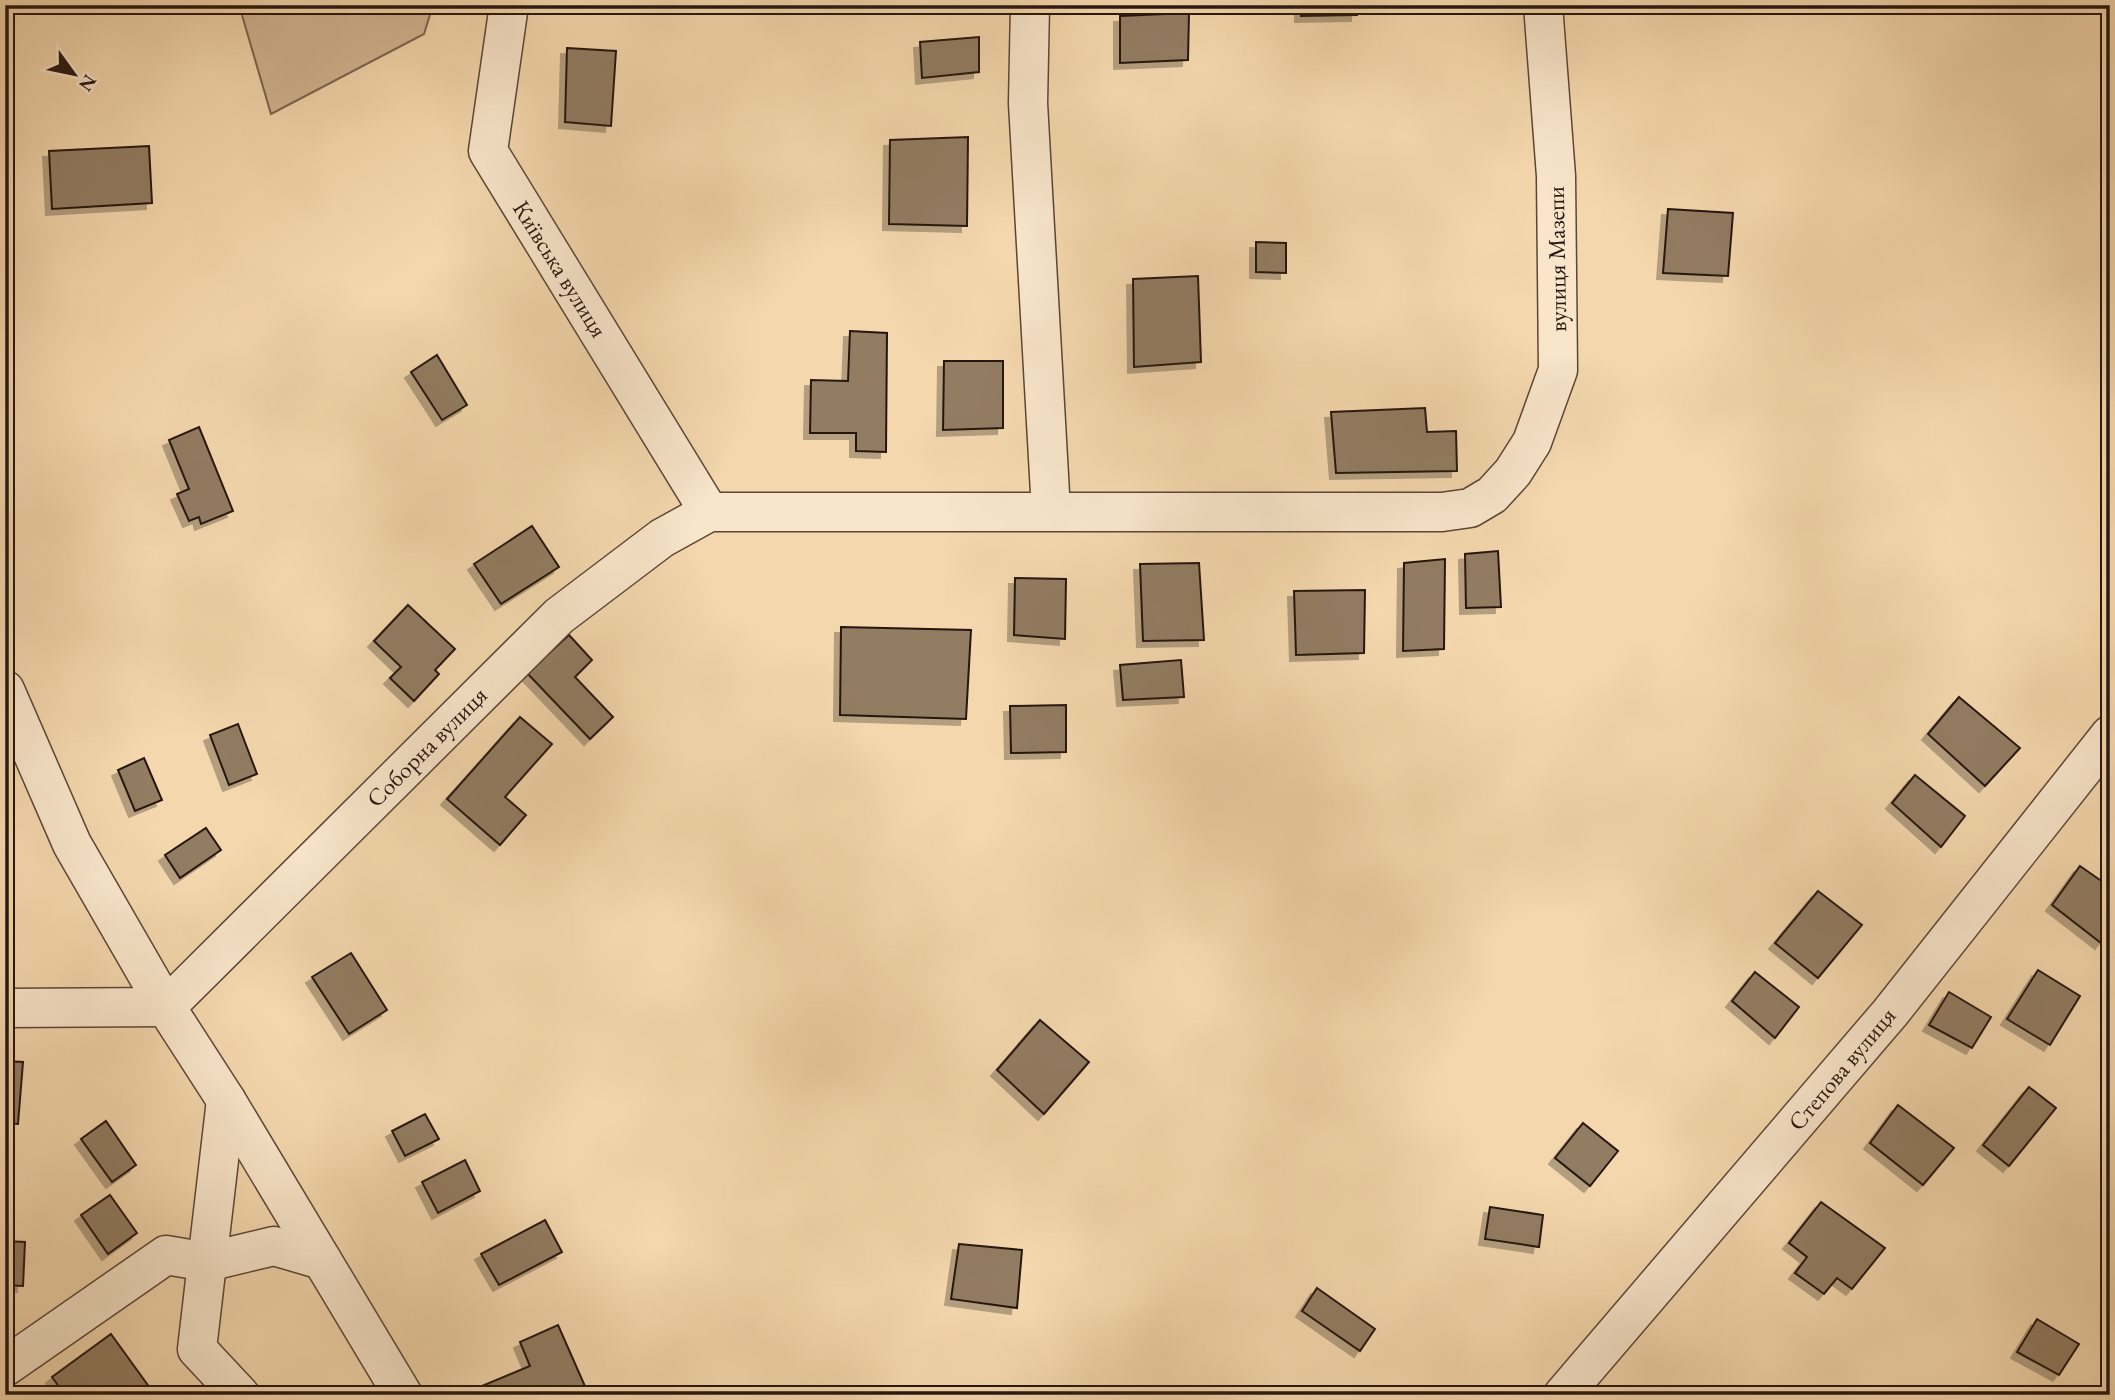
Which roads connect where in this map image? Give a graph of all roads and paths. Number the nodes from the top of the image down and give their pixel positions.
1 (509, 5) edge
2 (1030, 5) edge
3 (1543, 5) edge
4 (1051, 511) junction
5 (709, 512) junction
6 (5, 690) edge
7 (2110, 734) edge
8 (166, 1007) junction
9 (5, 1008) edge
10 (226, 1100) junction
11 (323, 1260) junction
12 (207, 1262) junction
13 (5, 1367) edge
14 (240, 1395) edge
15 (403, 1395) edge
16 (1563, 1395) edge

1 - 5 street, Київська вулиця
2 - 4 street
3 - 4 street, вулиця Мазепи
4 - 5 street
5 - 8 street, Соборна вулиця
6 - 8 street
7 - 16 street, Степова вулиця
8 - 9 street
8 - 10 street
10 - 11 street
10 - 12 street
11 - 12 street
11 - 15 street
12 - 13 street
12 - 14 street

